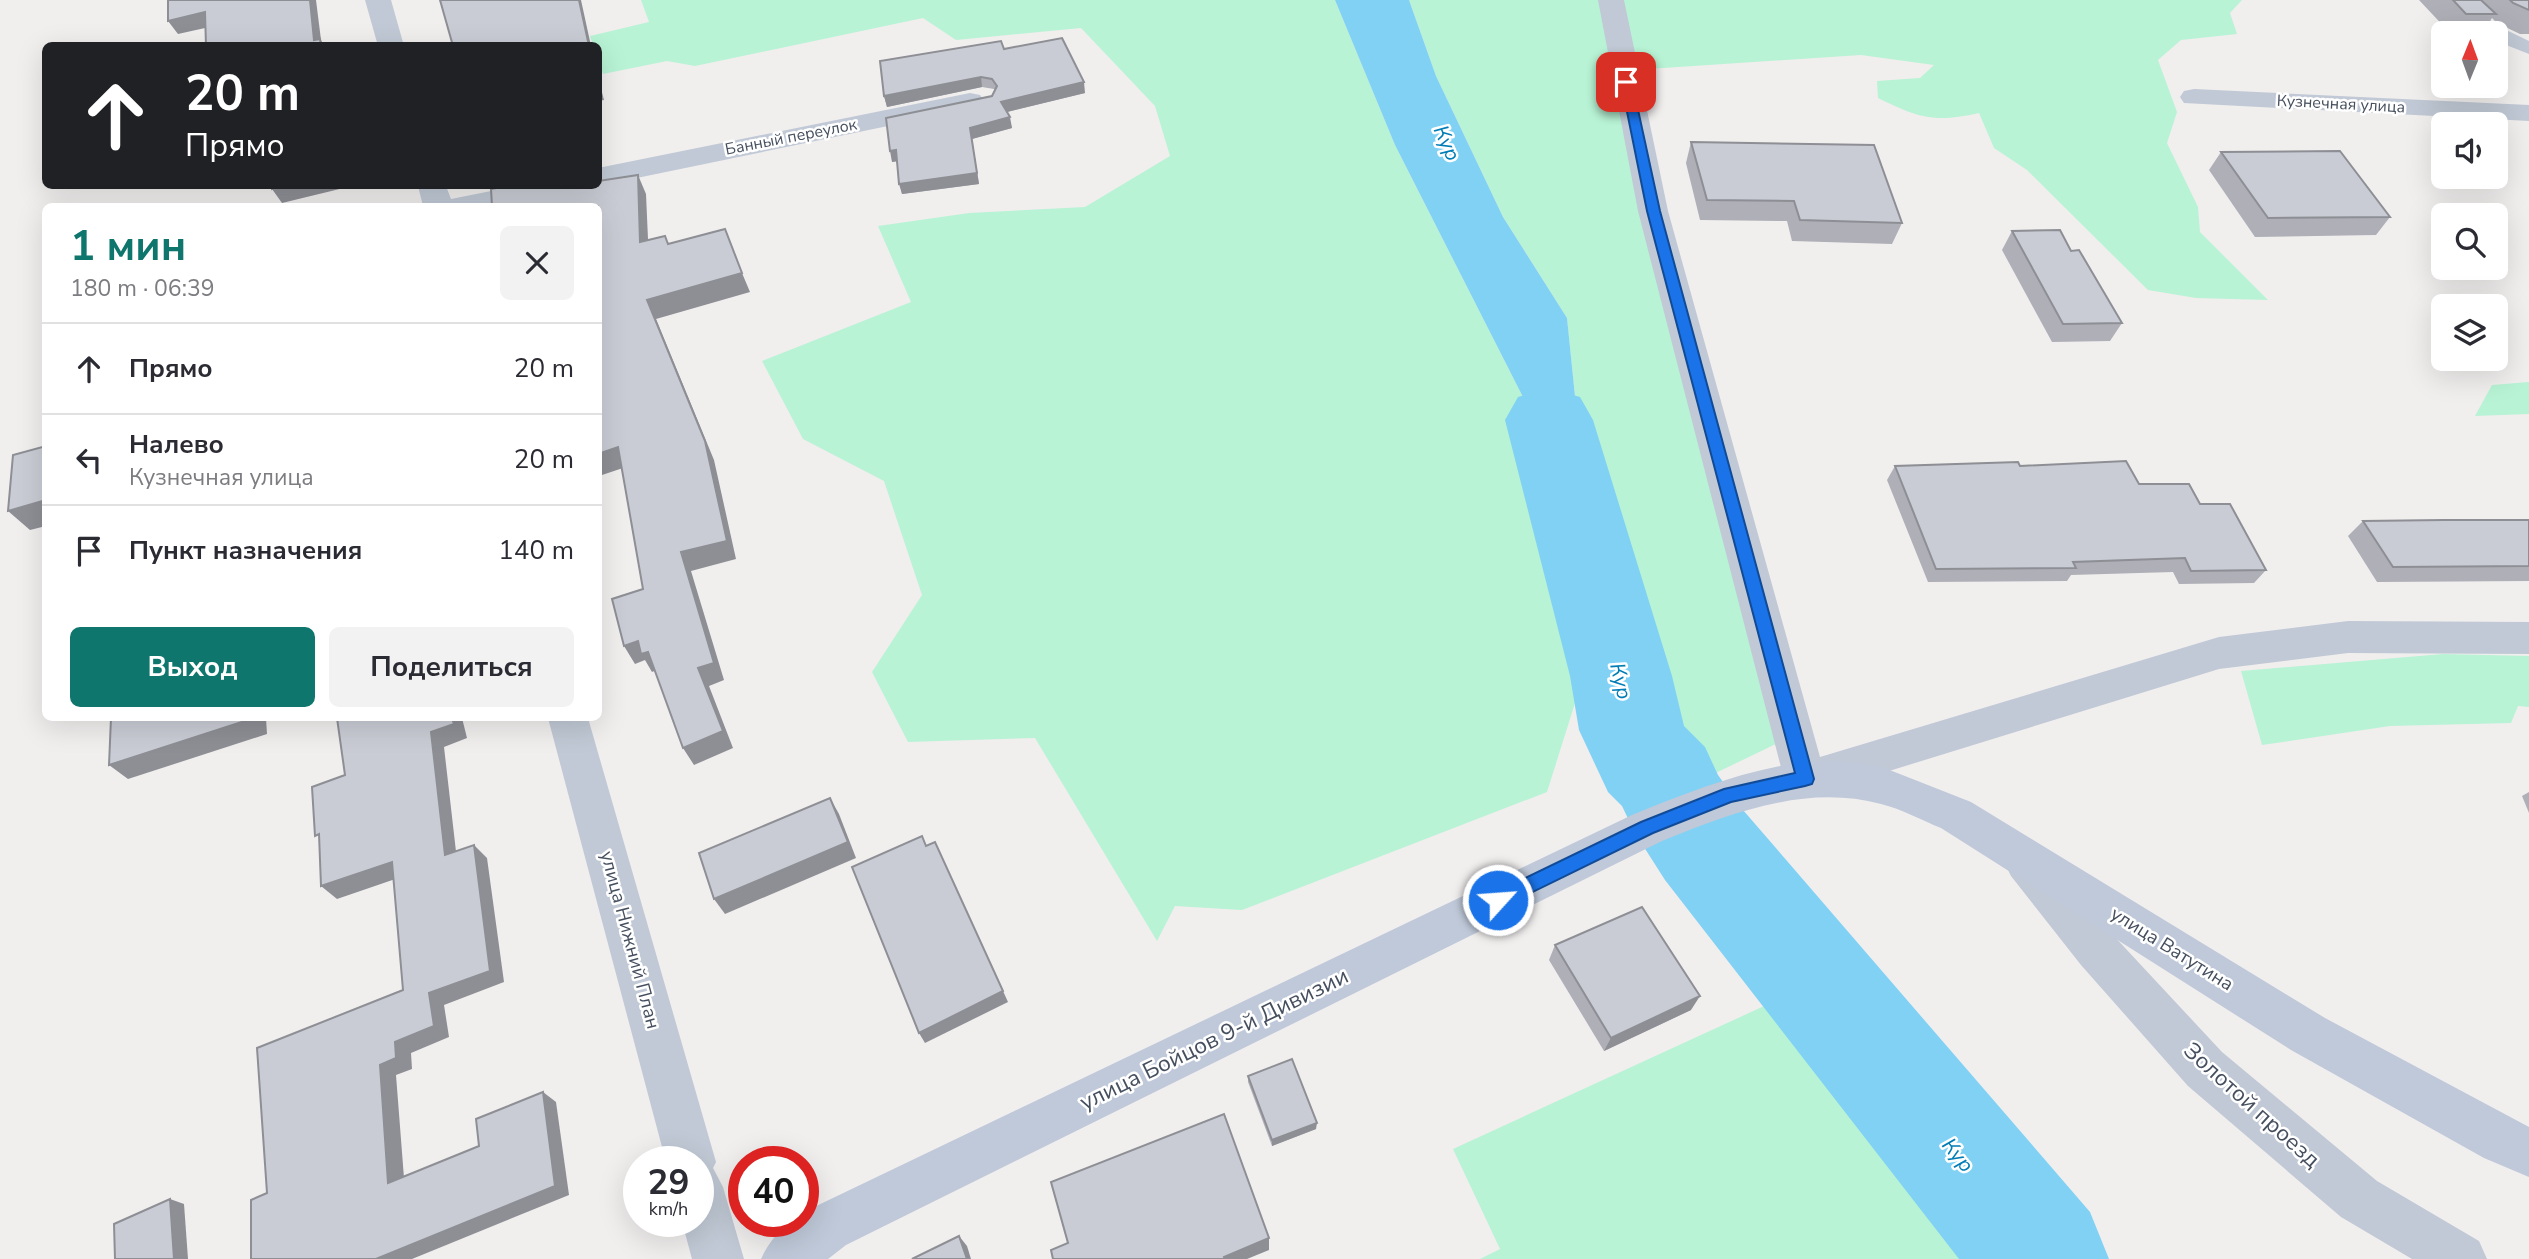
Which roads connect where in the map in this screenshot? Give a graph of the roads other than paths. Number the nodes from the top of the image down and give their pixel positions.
1 (378, 0) edge
2 (1611, 0) edge
3 (2457, 0) edge
4 (390, 42) edge
5 (2529, 48) edge
6 (2194, 97) dead end
7 (983, 98) edge
8 (2529, 113) edge
9 (602, 176) edge
10 (543, 189) edge
11 (476, 203) edge
12 (2529, 638) edge
13 (569, 721) edge
14 (1805, 779) junction
15 (1730, 794) joint
16 (2019, 853) junction
17 (687, 1146) edge
18 (2529, 1152) edge
19 (712, 1237) edge
20 (718, 1259) edge
21 (787, 1259) edge
22 (2461, 1259) edge

1 - 4 street
2 - 14 street
3 - 5 lane
6 - 8 street, Кузнечная улица
7 - 9 street, Банный переулок
10 - 11 street
12 - 14 street
13 - 17 street, улица Нижний План
14 - 15 street, улица Ватутина
14 - 16 street, улица Ватутина
15 - 21 street, улица Бойцов 9-й Дивизии
16 - 18 street, улица Ватутина
16 - 22 street, Золотой проезд
19 - 20 street

